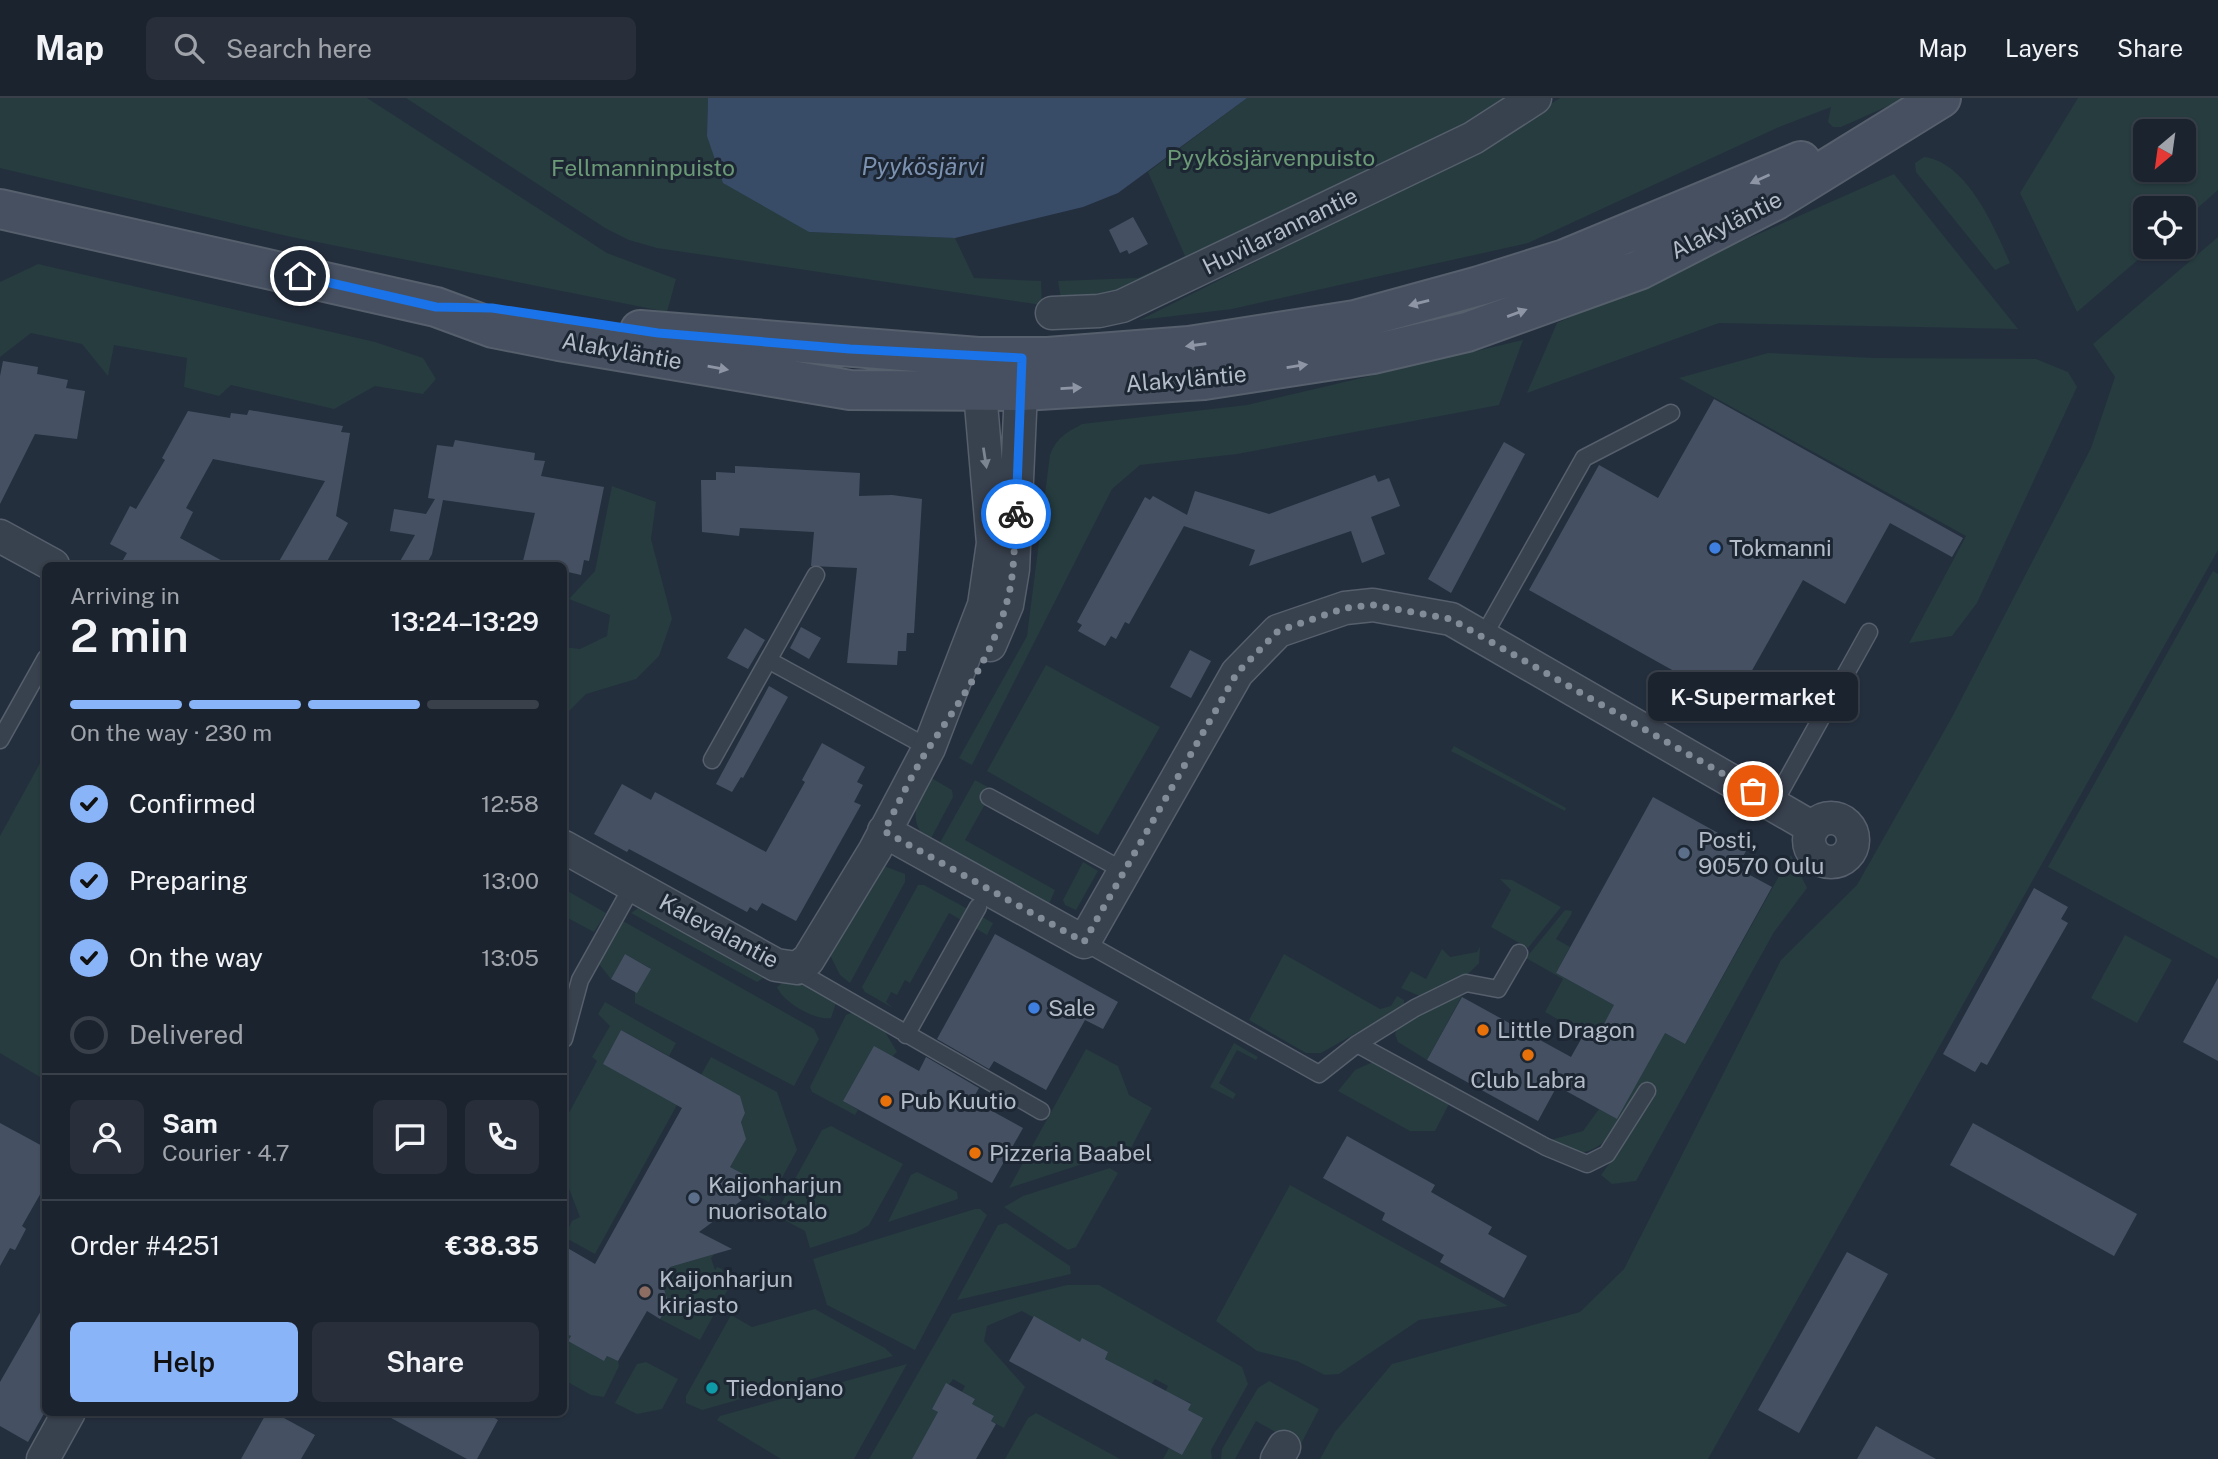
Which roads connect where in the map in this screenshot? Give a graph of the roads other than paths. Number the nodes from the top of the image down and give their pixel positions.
1 (1535, 98) edge
2 (1941, 98) edge
3 (0, 209) edge
4 (1052, 313) dead end
5 (978, 374) junction
6 (1022, 374) junction
7 (1671, 413) dead end
8 (0, 536) edge
9 (48, 562) edge
10 (816, 575) dead end
11 (1869, 632) dead end
12 (1483, 637) junction
13 (768, 660) junction
14 (42, 665) edge
15 (0, 740) edge
16 (929, 748) junction
17 (712, 761) dead end
18 (989, 797) dead end
19 (1774, 803) junction
20 (1813, 828) dead end
21 (884, 831) junction
22 (567, 849) edge
23 (1126, 872) junction
24 (633, 885) junction
25 (978, 907) dead end
26 (1084, 942) junction
27 (1519, 953) dead end
28 (790, 967) junction
29 (567, 1028) edge
30 (906, 1035) junction
31 (1357, 1044) junction
32 (1647, 1091) dead end
33 (1041, 1111) dead end
34 (67, 1416) edge
35 (43, 1459) edge

1 - 4 street, Huvilarannantie
2 - 6 main road, Alakyläntie
3 - 5 main road, Alakyläntie
5 - 6 main road, Alakyläntie
5 -> 16 street, Kalevalantie
6 - 16 street, Kalevalantie
7 - 12 lane
8 - 9 street
10 - 13 lane
11 - 19 lane
12 - 19 street
12 - 23 street
13 - 16 lane
13 - 17 lane
14 - 15 lane
16 - 21 street, Kalevalantie
18 - 23 lane
19 - 20 street
21 - 26 street
21 - 28 street, Kalevalantie
22 - 24 street, Kalevalantie
23 - 26 street
24 - 28 street, Kalevalantie
24 - 29 lane
25 - 30 lane
26 - 31 lane
27 - 31 lane
28 - 30 lane
30 - 33 lane
31 - 32 lane
34 - 35 street

